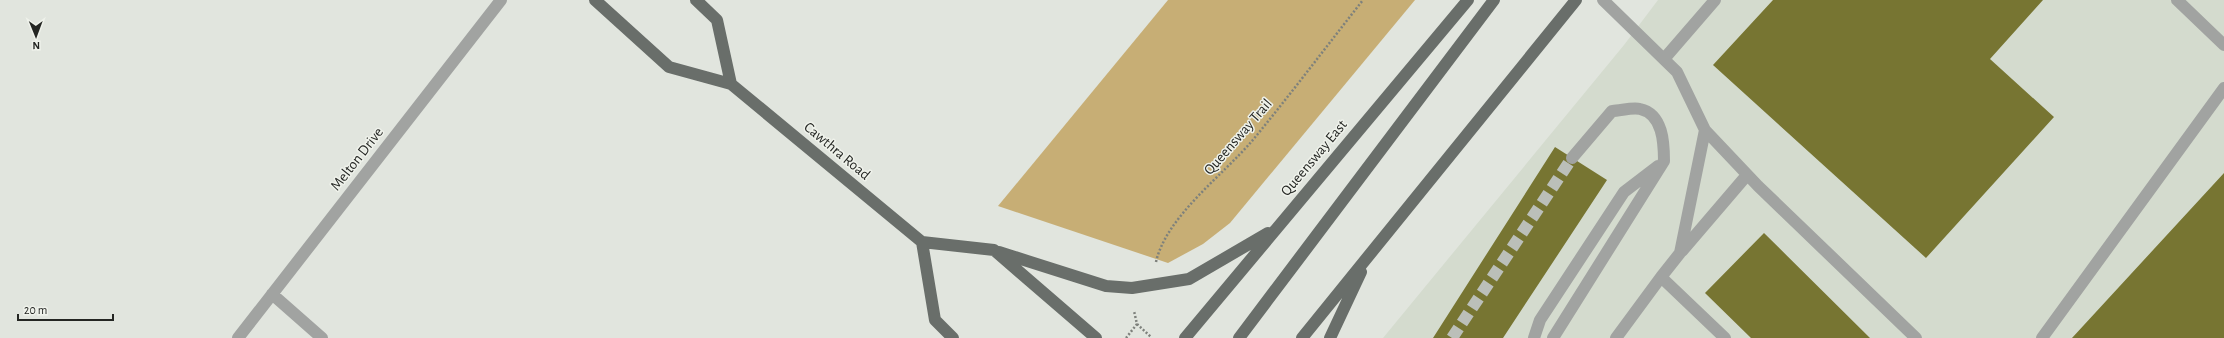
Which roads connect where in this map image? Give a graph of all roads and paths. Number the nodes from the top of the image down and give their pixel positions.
1 (501, 0) edge
2 (595, 0) edge
3 (696, 0) edge
4 (1363, 0) edge
5 (1468, 0) edge
6 (1494, 0) edge
7 (1576, 0) edge
8 (1603, 0) edge
9 (1715, 0) edge
10 (2177, 0) edge
11 (2224, 44) edge
12 (1664, 59) junction
13 (732, 84) junction
14 (2224, 88) edge
15 (1705, 130) junction
16 (1572, 158) tunnel mouth
17 (1664, 161) junction
18 (1747, 175) junction
19 (1274, 230) junction
20 (922, 242) junction
21 (994, 250) junction
22 (1680, 253) junction
23 (1370, 254) junction
24 (1156, 266) dead end
25 (1661, 277) junction
26 (272, 294) junction
27 (1133, 309) dead end
28 (1137, 324) junction
29 (1151, 337) edge
30 (238, 338) edge
31 (322, 338) edge
32 (953, 338) edge
33 (1096, 338) edge
34 (1126, 338) edge
35 (1186, 338) edge
36 (1239, 338) edge
37 (1302, 338) edge
38 (1330, 338) edge
39 (1534, 338) edge
40 (1553, 338) edge
41 (1616, 338) edge
42 (1725, 338) edge
43 (1916, 338) edge
44 (2042, 338) edge

1 - 26 street, Melton Drive
2 - 13 main road, Cawthra Road
3 - 13 main road
4 - 24 path, Queensway Trail
5 - 19 main road, Queensway East
6 - 36 main road
7 - 23 main road
8 - 12 street
9 - 12 street
10 - 11 street
12 - 15 street
13 - 20 main road, Cawthra Road
14 - 44 street
15 - 18 street
15 - 22 street
16 - 17 street
17 - 39 street
17 - 40 street
18 - 22 street
18 - 43 street
19 - 21 main road
19 - 35 main road, Queensway East
20 - 21 main road
20 - 32 main road
21 - 33 main road
22 - 25 street
23 - 37 main road
23 - 38 main road
25 - 41 street
25 - 42 street
26 - 30 street, Melton Drive
26 - 31 street
27 - 28 path
28 - 29 path
28 - 34 path

